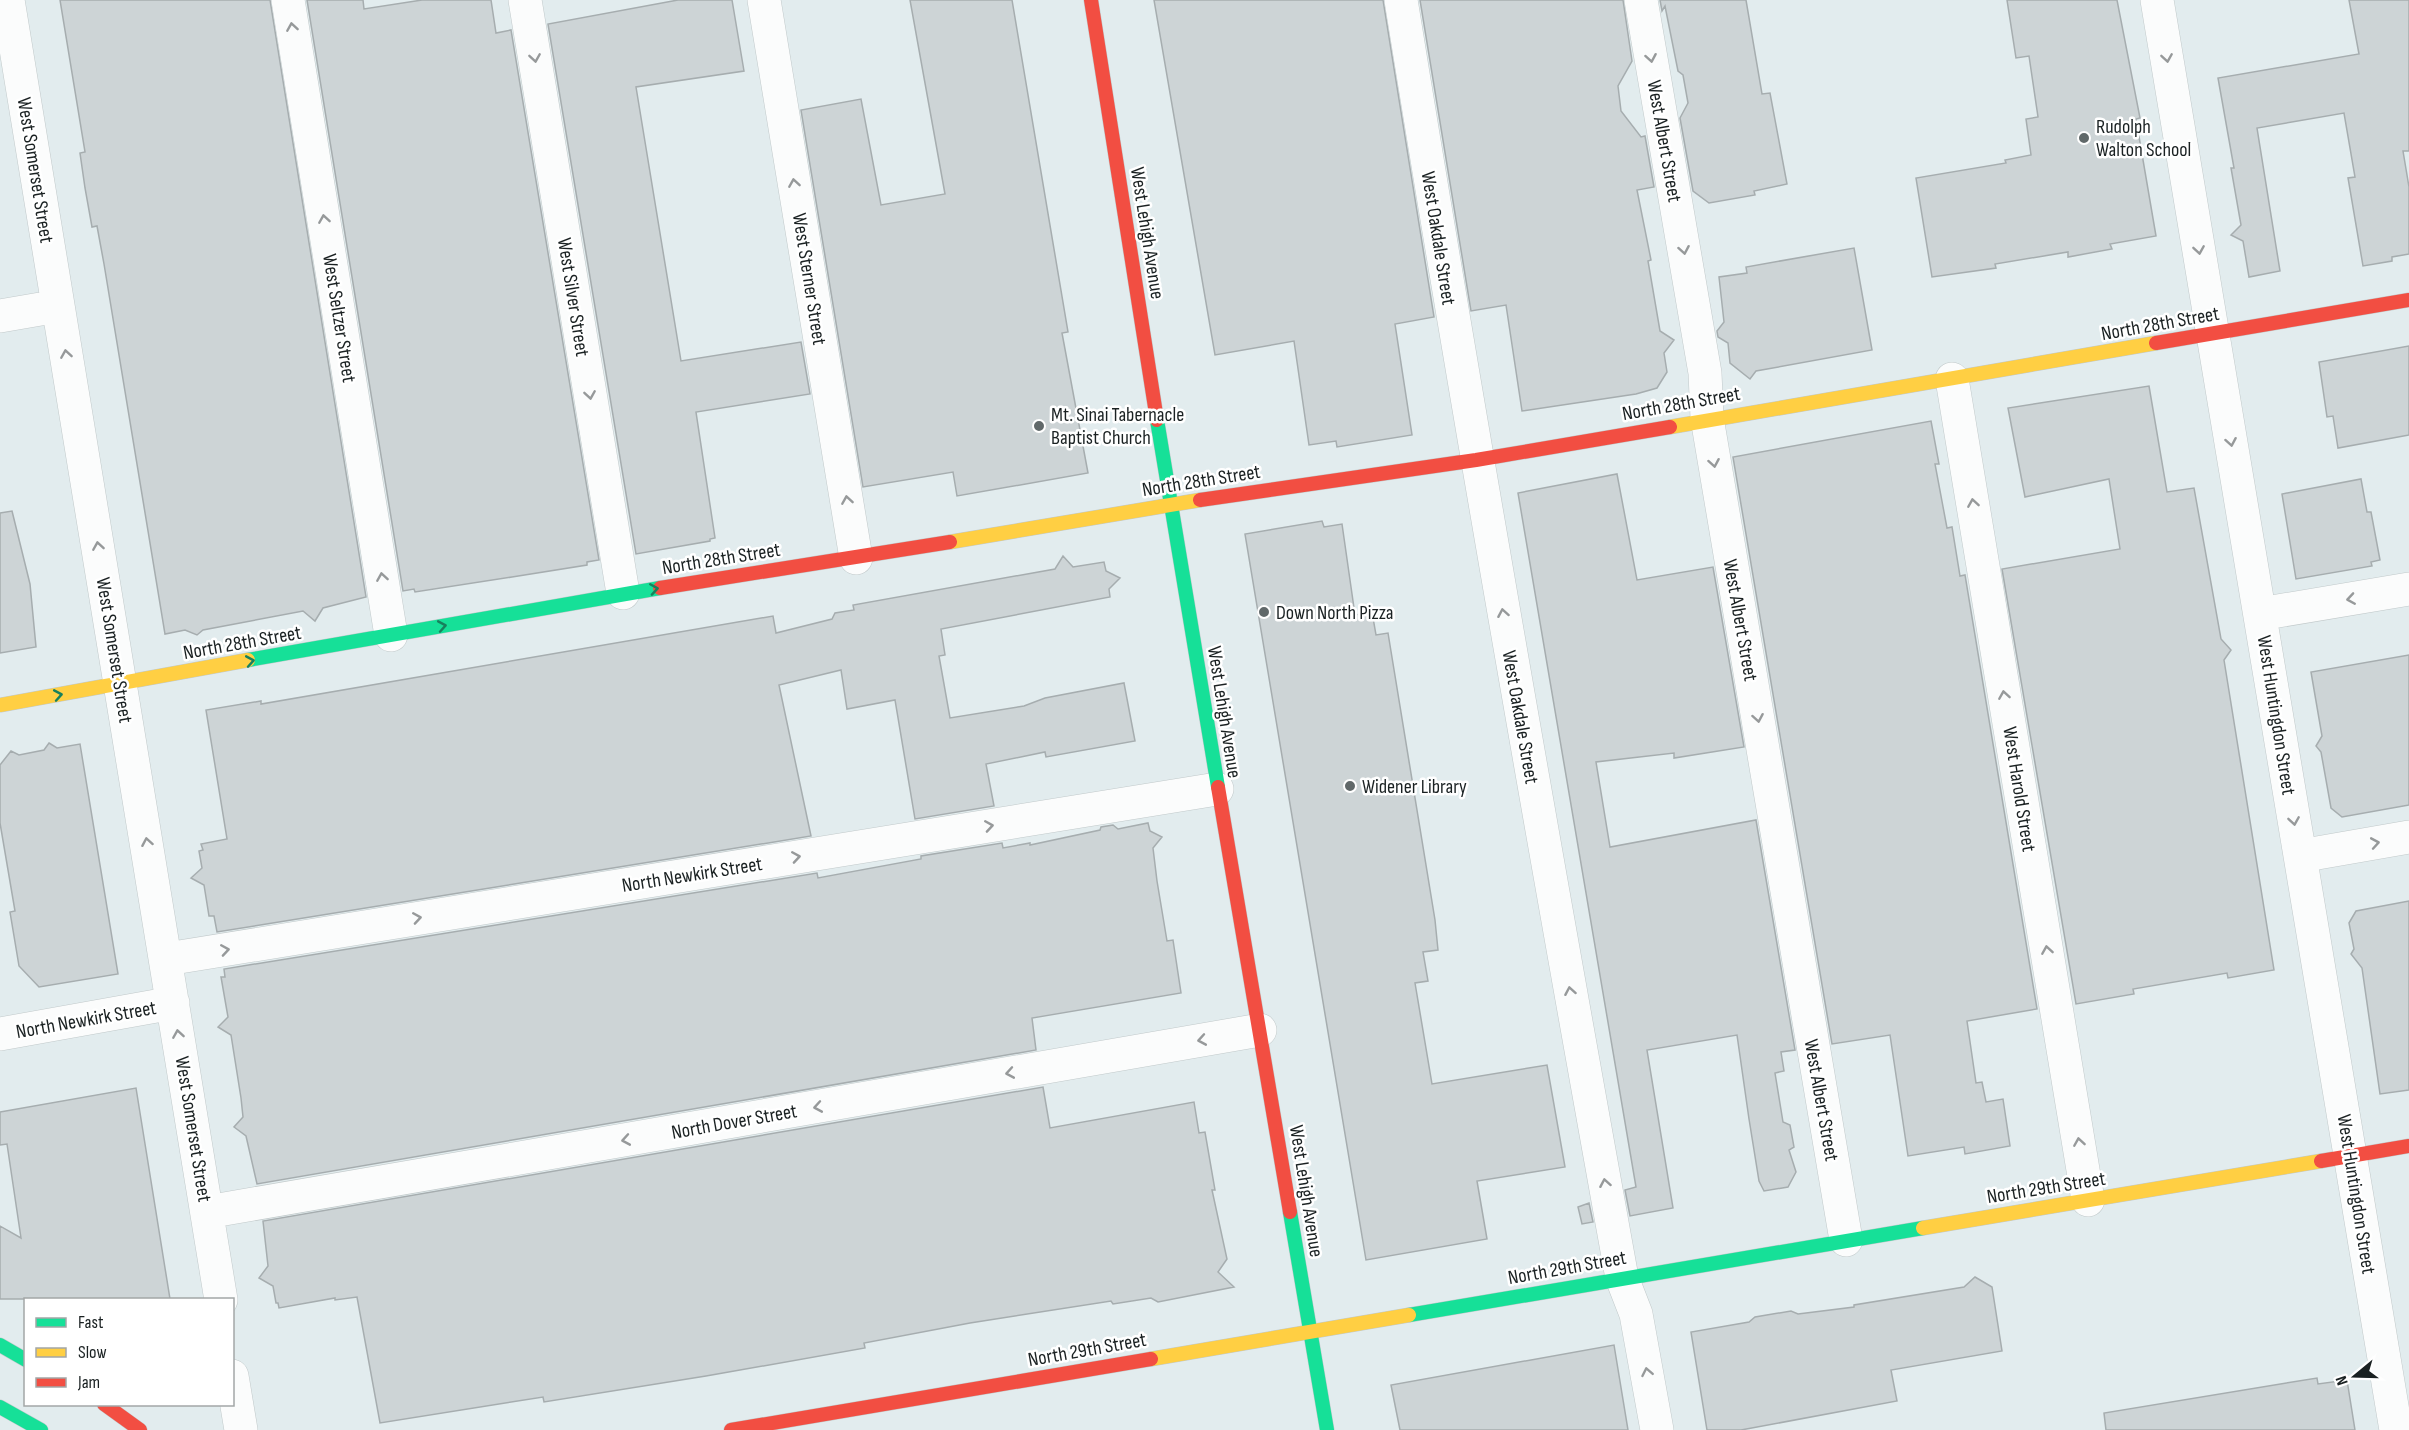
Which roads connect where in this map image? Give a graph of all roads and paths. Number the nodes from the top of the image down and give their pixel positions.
1 (8, 0) edge
2 (288, 0) edge
3 (525, 0) edge
4 (764, 0) edge
5 (1091, 0) edge
6 (1401, 0) edge
7 (1641, 0) edge
8 (2157, 0) edge
9 (2409, 300) edge
10 (58, 306) junction
11 (0, 316) edge
12 (2213, 333) junction
13 (1952, 379) junction
14 (1707, 418) junction
15 (1476, 459) junction
16 (1170, 504) junction
17 (856, 558) junction
18 (2409, 589) edge
19 (623, 593) junction
20 (2260, 614) junction
21 (391, 635) junction
22 (120, 684) junction
23 (0, 705) edge
24 (1217, 789) junction
25 (2409, 837) edge
26 (2300, 856) junction
27 (167, 959) junction
28 (173, 1003) junction
29 (1260, 1030) junction
30 (0, 1034) edge
31 (2409, 1146) edge
32 (2351, 1156) junction
33 (2088, 1200) junction
34 (207, 1212) junction
35 (1846, 1240) junction
36 (1622, 1278) junction
37 (221, 1298) edge
38 (1310, 1330) junction
39 (0, 1345) edge
40 (24, 1359) edge
41 (234, 1388) edge
42 (108, 1406) edge
43 (0, 1407) edge
44 (41, 1430) edge
45 (140, 1430) edge
46 (241, 1430) edge
47 (731, 1430) edge
48 (1327, 1430) edge
49 (1658, 1430) edge
50 (2396, 1430) edge

1 - 10 street, West Somerset Street
21 -> 2 street, West Seltzer Street
3 -> 19 street, West Silver Street
17 -> 4 street, West Sterner Street
5 - 16 street, West Lehigh Avenue
6 - 15 street, West Oakdale Street
7 -> 14 street, West Albert Street
8 -> 12 street, West Huntingdon Street
9 - 12 street, North 28th Street
10 - 11 street
22 -> 10 street, West Somerset Street
12 - 13 street, North 28th Street
12 -> 20 street, West Huntingdon Street
13 - 14 street, North 28th Street
33 -> 13 street, West Harold Street
14 - 15 street, North 28th Street
14 -> 35 street, West Albert Street
15 - 16 street, North 28th Street
36 -> 15 street, West Oakdale Street
16 - 17 street, North 28th Street
16 - 24 street, West Lehigh Avenue
19 -> 17 street, North 28th Street
18 -> 20 street
21 -> 19 street, North 28th Street
20 -> 26 street, West Huntingdon Street
22 -> 21 street, North 28th Street
23 -> 22 street, North 28th Street
27 -> 22 street, West Somerset Street
27 -> 24 street, North Newkirk Street
24 - 29 street, West Lehigh Avenue
26 -> 25 street
26 - 32 street, West Huntingdon Street
27 - 28 street, West Somerset Street
28 - 30 street, North Newkirk Street
34 -> 28 street, West Somerset Street
29 -> 34 street, North Dover Street
29 - 38 street, West Lehigh Avenue
31 - 32 street, North 29th Street
32 - 33 street, North 29th Street
32 - 50 street, West Huntingdon Street
33 - 35 street, North 29th Street
34 - 37 street, West Somerset Street
35 - 36 street, North 29th Street
36 - 38 street, North 29th Street
49 -> 36 street, West Oakdale Street
38 - 47 street, North 29th Street
38 - 48 street, West Lehigh Avenue
39 - 40 street
41 - 46 street
42 - 45 street
43 - 44 street

